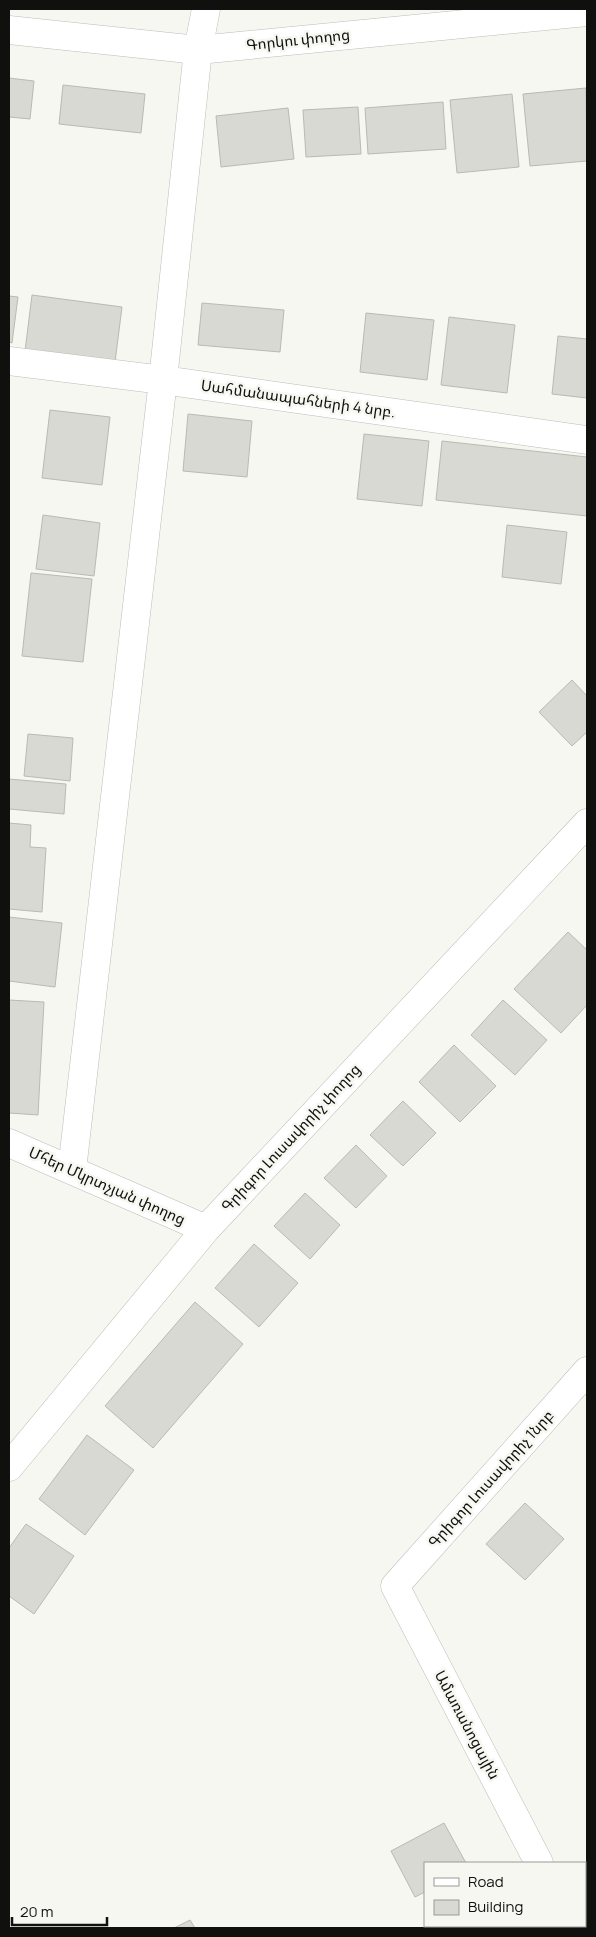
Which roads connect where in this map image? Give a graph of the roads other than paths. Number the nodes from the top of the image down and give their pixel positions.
1 (206, 9) edge
2 (587, 12) edge
3 (9, 30) edge
4 (198, 50) junction
5 (9, 360) edge
6 (163, 380) junction
7 (587, 440) edge
8 (587, 823) edge
9 (9, 1142) edge
10 (72, 1170) junction
11 (206, 1228) junction
12 (587, 1371) edge
13 (9, 1467) edge
14 (395, 1586) joint
15 (538, 1862) edge

1 - 4 street
2 - 4 street, Գորկու փողոց
3 - 4 street, Գորկու փողոց
4 - 6 street
5 - 6 street, Սահմանապահների 4 նրբ.
6 - 7 street, Սահմանապահների 4 նրբ.
6 - 10 street
8 - 11 street, Գրիգոր Լուսավորիչ փողոց
9 - 10 street, Մհեր Մկրտչյան փողոց
10 - 11 street, Մհեր Մկրտչյան փողոց
11 - 13 street, Գրիգոր Լուսավորիչ փողոց
12 - 14 street, Գրիգոր Լուսավորիչ 1նրբ
14 - 15 street, Ամառանոցային

